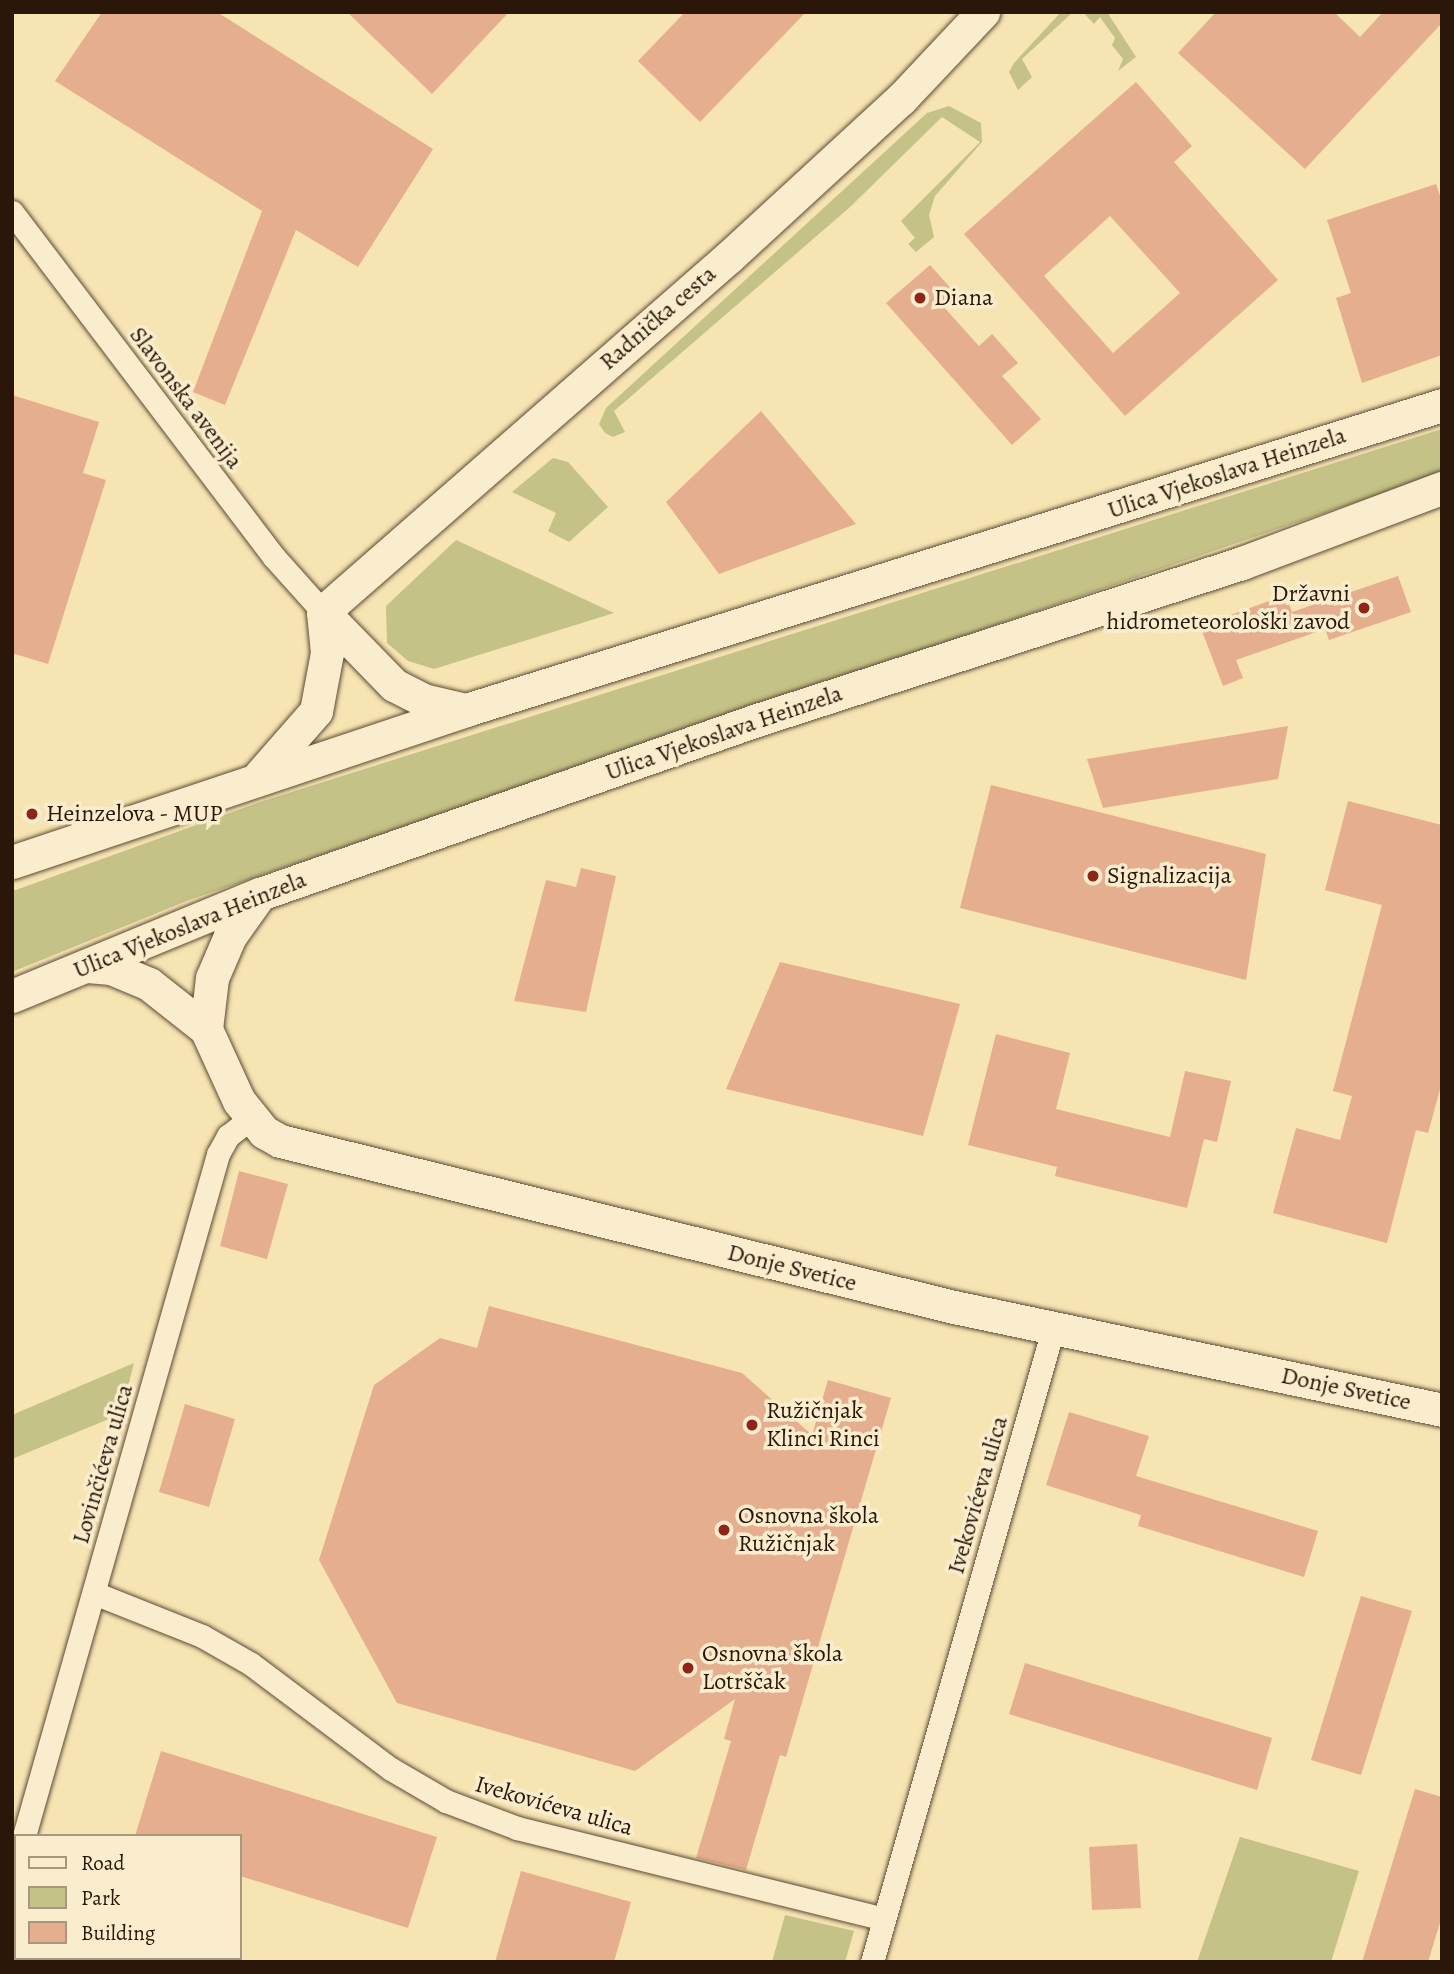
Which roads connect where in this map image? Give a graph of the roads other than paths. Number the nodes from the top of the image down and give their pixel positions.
1 (983, 12) edge
2 (12, 212) edge
3 (1442, 405) edge
4 (1442, 488) edge
5 (323, 612) junction
6 (466, 710) junction
7 (253, 782) junction
8 (12, 862) edge
9 (260, 894) junction
10 (87, 966) junction
11 (12, 996) edge
12 (206, 1029) junction
13 (251, 1118) junction
14 (1053, 1329) junction
15 (1442, 1409) edge
16 (94, 1593) junction
17 (25, 1834) edge
18 (884, 1919) junction
19 (872, 1962) edge

1 - 5 main road, Radnička cesta
2 - 5 street, Slavonska avenija
3 - 6 main road, Ulica Vjekoslava Heinzela
4 - 9 main road, Ulica Vjekoslava Heinzela
5 - 6 main road
5 - 7 main road
6 - 7 main road, Ulica Vjekoslava Heinzela
7 - 8 main road, Ulica Vjekoslava Heinzela
9 - 10 main road, Ulica Vjekoslava Heinzela
9 - 12 main road
10 - 11 main road, Ulica Vjekoslava Heinzela
10 - 12 main road
12 - 13 main road
13 - 14 main road, Donje Svetice
13 - 16 street, Lovinčićeva ulica
14 - 15 main road, Donje Svetice
14 - 18 street, Ivekovićeva ulica
16 - 17 street, Lovinčićeva ulica
16 - 18 street, Ivekovićeva ulica
18 - 19 street, Ivekovićeva ulica

